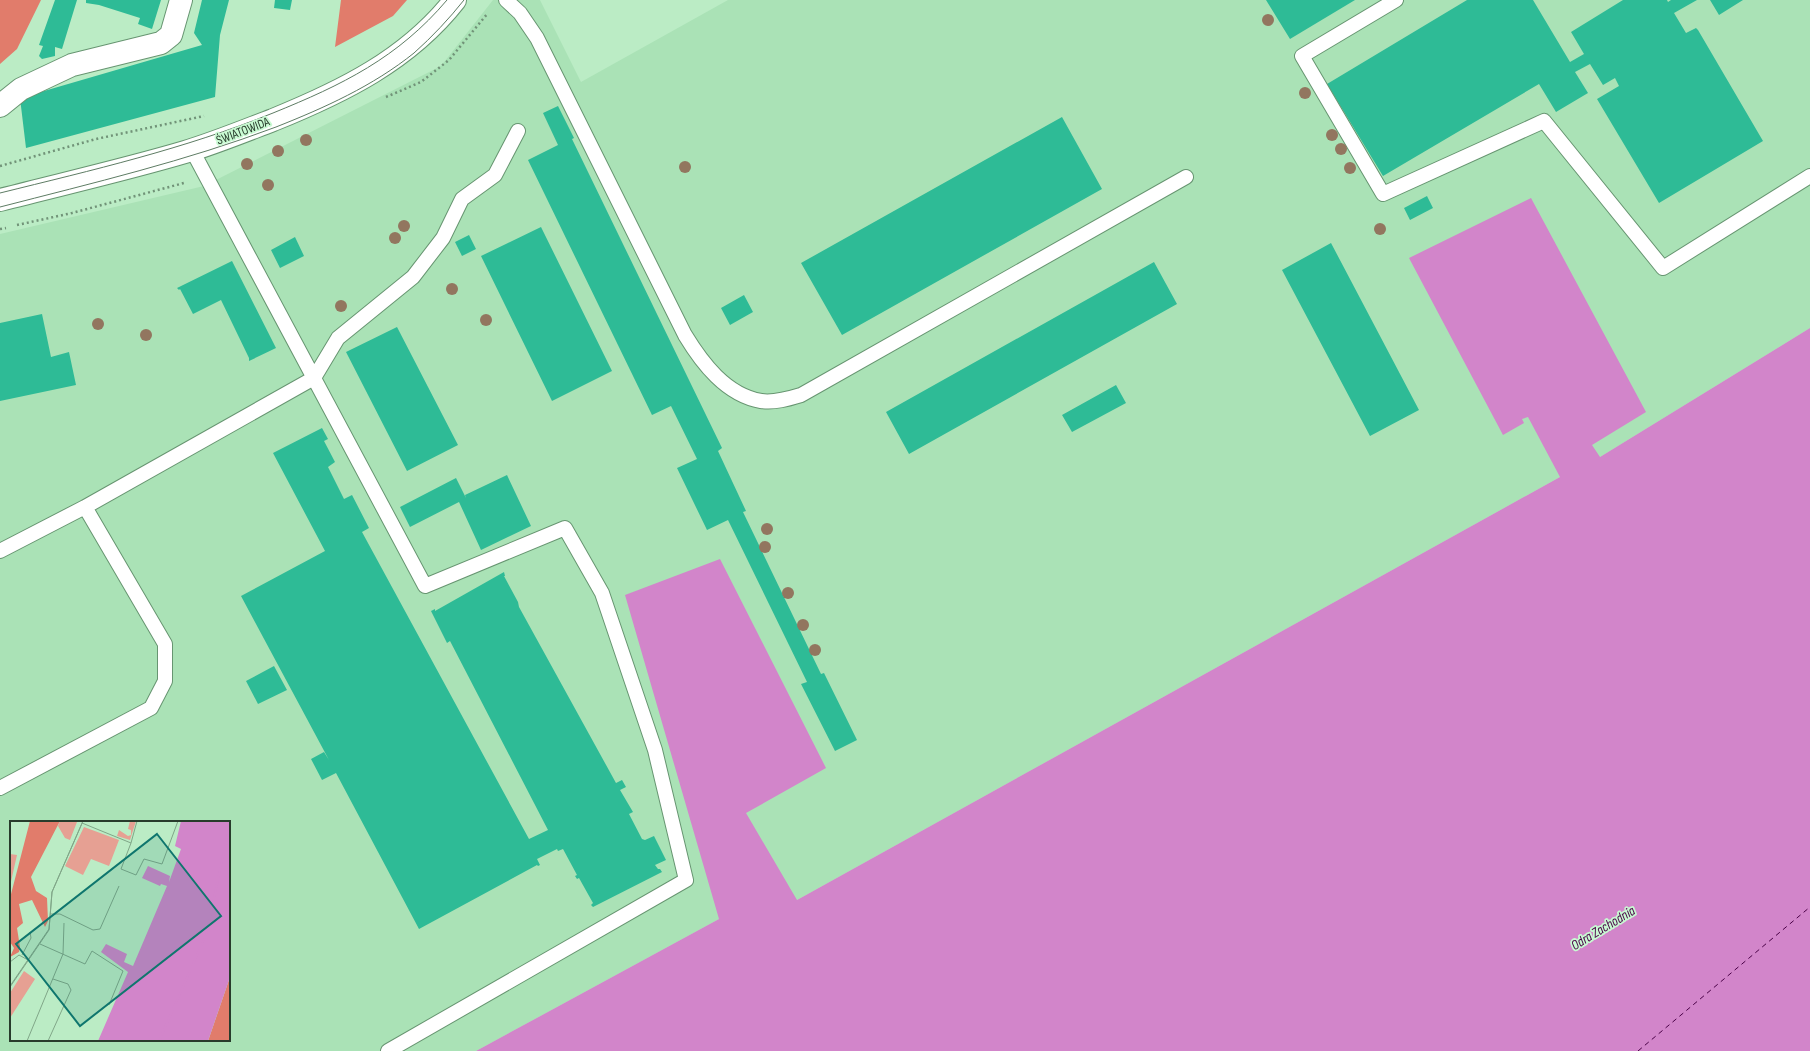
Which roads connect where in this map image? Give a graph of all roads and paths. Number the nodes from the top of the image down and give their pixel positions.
1 (181, 0) edge
2 (455, 0) edge
3 (506, 0) edge
4 (1396, 0) edge
5 (0, 106) edge
6 (212, 114) dead end
7 (518, 132) dead end
8 (192, 150) junction
9 (0, 166) edge
10 (1810, 176) edge
11 (1186, 178) dead end
12 (0, 200) edge
13 (314, 378) junction
14 (85, 507) junction
15 (0, 551) edge
16 (0, 788) edge
17 (388, 1051) edge

1 - 5 street
2 - 8 street, ŚWIATOWIDA
3 - 11 lane
4 - 10 lane
6 - 9 path
7 - 13 lane
8 - 12 street, ŚWIATOWIDA
8 - 13 lane
13 - 14 lane
13 - 17 lane
14 - 15 lane
14 - 16 lane

